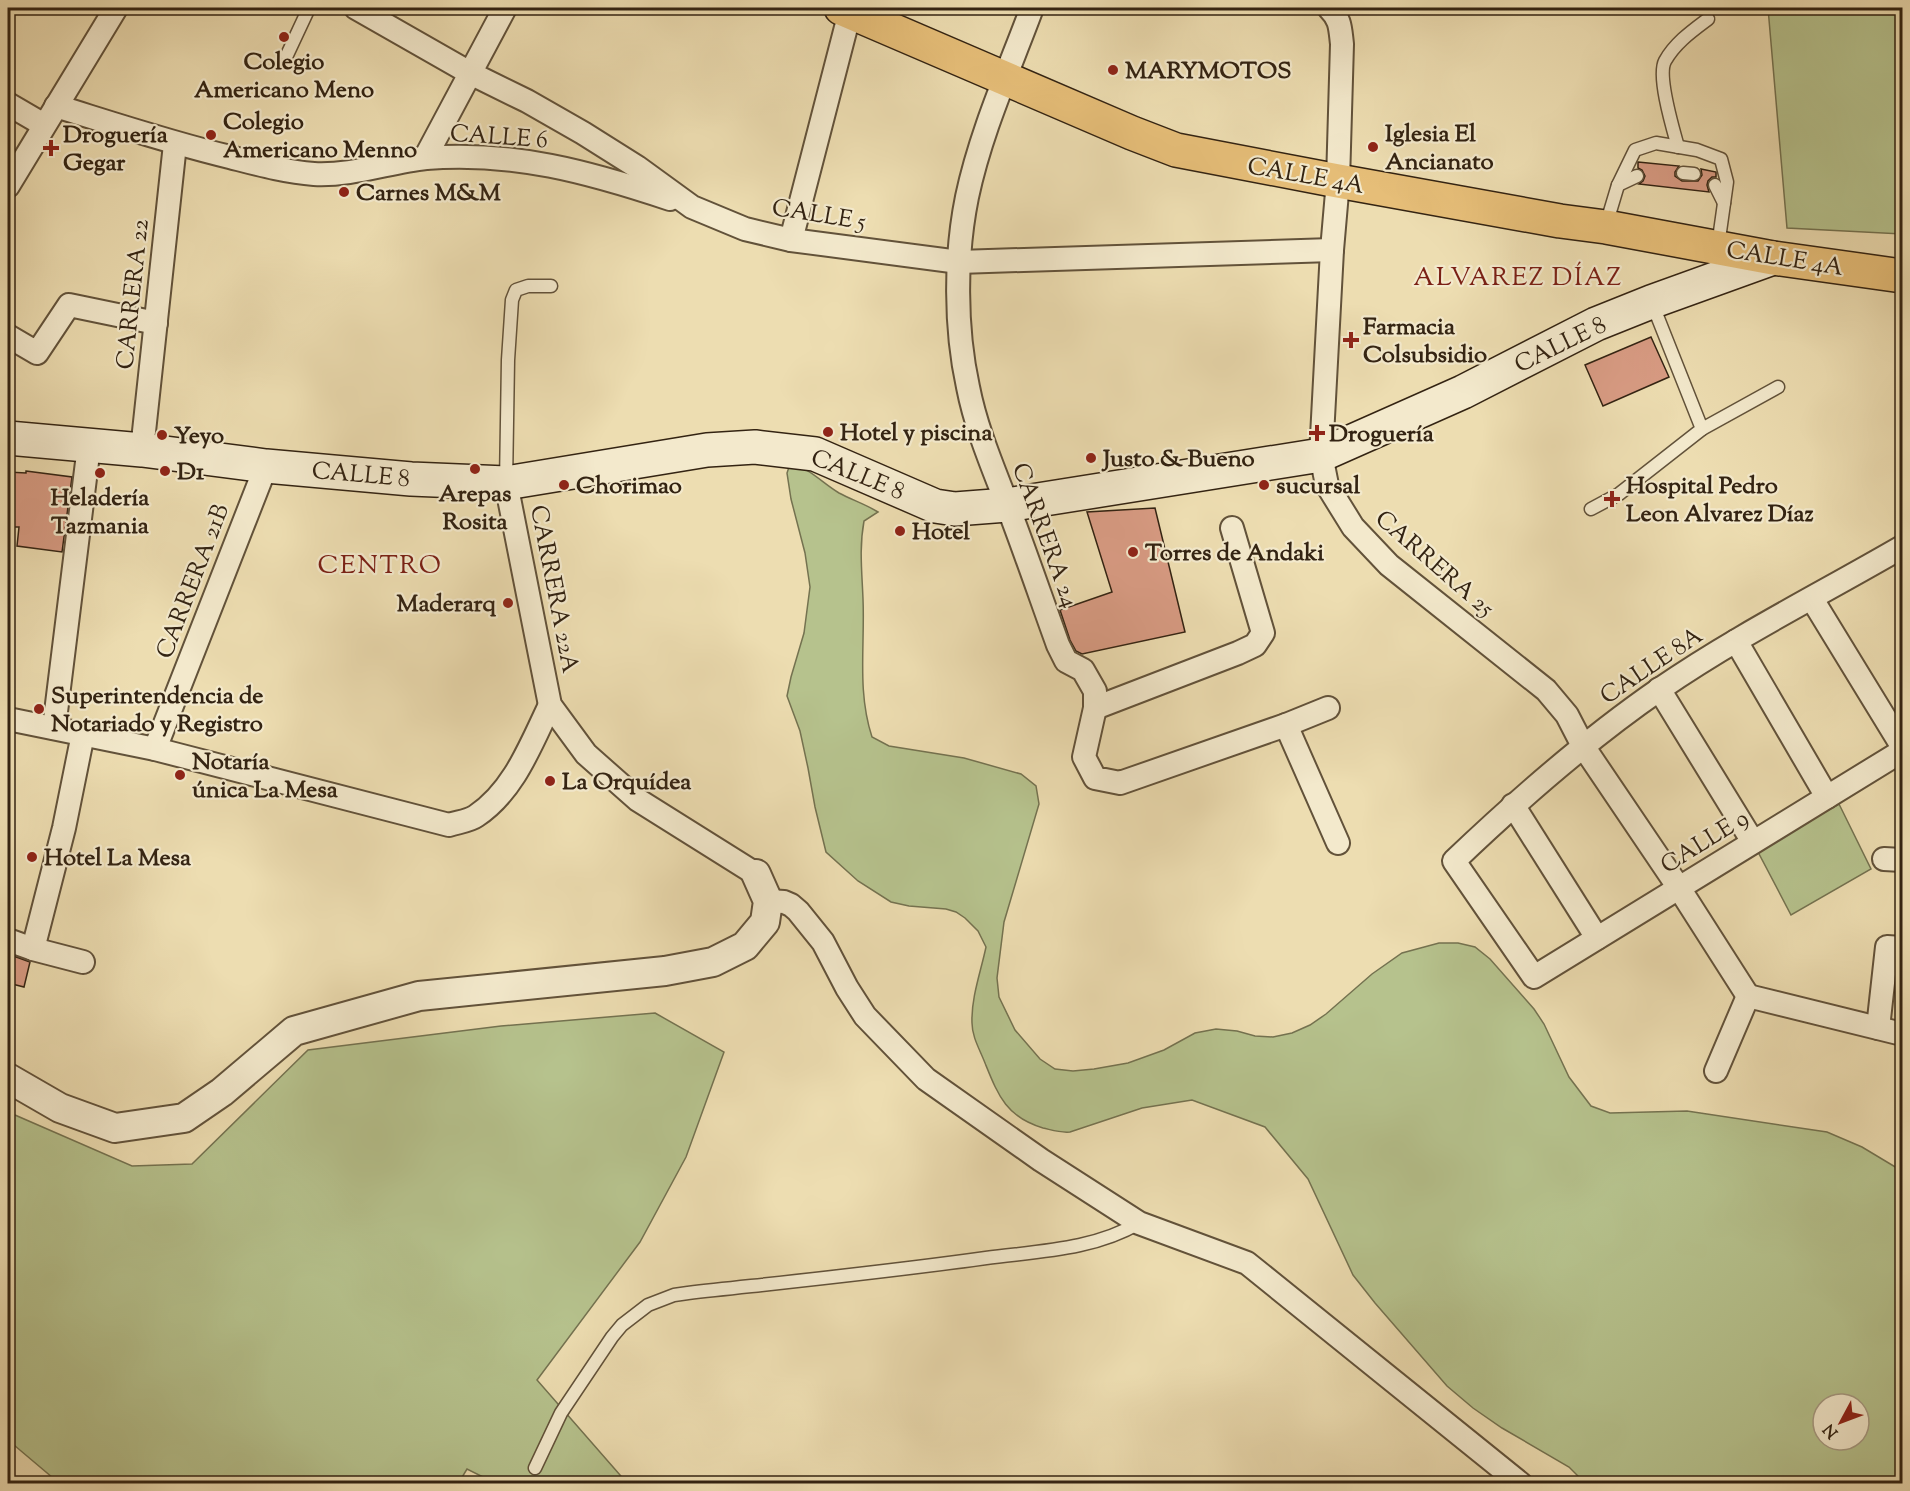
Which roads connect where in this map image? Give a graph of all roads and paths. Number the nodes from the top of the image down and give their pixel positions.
1 (116, 8) edge
2 (309, 8) edge
3 (356, 8) edge
4 (505, 8) edge
5 (1032, 8) edge
6 (848, 9) edge
7 (1333, 12) edge
8 (1708, 19) dead end
9 (286, 55) dead end
10 (470, 73) junction
11 (1006, 79) junction
12 (8, 104) edge
13 (50, 116) junction
14 (175, 144) junction
15 (1678, 147) junction
16 (425, 158) junction
17 (1637, 176) dead end
18 (1338, 181) junction
19 (1618, 185) junction
20 (1715, 185) dead end
21 (8, 186) edge
22 (1724, 203) junction
23 (692, 207) junction
24 (1606, 226) junction
25 (791, 240) junction
26 (1718, 248) junction
27 (1332, 250) junction
28 (1773, 258) junction
29 (959, 262) junction
30 (1902, 276) edge
31 (551, 285) dead end
32 (1651, 302) junction
33 (156, 323) junction
34 (8, 336) edge
35 (1778, 387) dead end
36 (1702, 429) junction
37 (8, 438) edge
38 (89, 446) junction
39 (142, 450) junction
40 (1321, 455) junction
41 (266, 466) junction
42 (506, 483) junction
43 (1007, 505) junction
44 (1590, 510) dead end
45 (1232, 528) dead end
46 (1902, 547) edge
47 (1812, 599) junction
48 (1736, 641) junction
49 (1659, 689) junction
50 (550, 705) junction
51 (1095, 708) junction
52 (1328, 708) dead end
53 (8, 719) edge
54 (1286, 725) junction
55 (54, 728) junction
56 (83, 734) junction
57 (1583, 746) junction
58 (1902, 746) edge
59 (155, 749) junction
60 (1902, 751) edge
61 (1827, 797) junction
62 (1513, 805) junction
63 (1753, 842) junction
64 (1338, 843) dead end
65 (756, 874) joint
66 (1679, 888) junction
67 (768, 901) junction
68 (1597, 938) junction
69 (8, 940) edge
70 (1895, 948) edge
71 (33, 949) junction
72 (83, 962) dead end
73 (1534, 977) joint
74 (1748, 996) junction
75 (1878, 1028) junction
76 (1902, 1034) edge
77 (1716, 1071) dead end
78 (8, 1078) edge
79 (1139, 1223) junction
80 (535, 1468) dead end
81 (1521, 1484) edge

1 - 13 street
2 - 9 lane
3 - 10 street, CALLE 5
4 - 10 street
5 - 11 street, CARRERA 24
6 - 11 main road, CALLE 4A
6 - 25 street
7 - 18 street, CARRERA 25
8 - 15 lane
10 - 16 street
10 - 23 street, CALLE 5
11 - 18 main road, CALLE 4A
11 - 29 street, CARRERA 24
12 - 13 street, CALLE 6
13 - 14 street, CALLE 6
13 - 21 street
14 - 16 street, CALLE 6
14 - 33 street, CARRERA 22
15 - 19 lane
15 - 22 lane
16 - 23 street, CALLE 6
17 - 19 lane
18 - 24 main road, CALLE 4A
18 - 27 street, CARRERA 25
19 - 24 lane
20 - 22 lane
22 - 26 lane
23 - 25 street, CALLE 5
24 - 26 main road, CALLE 4A
25 - 29 street, CALLE 5
26 - 28 main road, CALLE 4A
27 - 29 street, CALLE 5
27 - 40 street, CARRERA 25
28 - 30 main road, CALLE 4A
28 - 32 main road, CALLE 8
29 - 43 street, CARRERA 24
31 - 42 lane
32 - 36 lane
32 - 40 main road, CALLE 8
33 - 34 street
33 - 39 street, CARRERA 22
35 - 36 lane
36 - 44 lane
37 - 38 main road, CALLE 8
38 - 39 main road, CALLE 8
38 - 55 street
39 - 41 main road, CALLE 8
40 - 43 main road, CALLE 8
40 - 57 street, CARRERA 25
41 - 42 main road, CALLE 8
41 - 59 street, CARRERA 21B
42 - 43 main road, CALLE 8
42 - 50 street, CARRERA 22A
43 - 51 street, CARRERA 24
45 - 51 street
46 - 47 street, CALLE 8A
47 - 48 street, CALLE 8A
47 - 58 street
48 - 49 street, CALLE 8A
48 - 61 street
49 - 57 street, CALLE 8A
49 - 63 street
50 - 59 street
50 - 65 street
51 - 54 street
52 - 54 street
53 - 55 street
54 - 64 street
55 - 56 street
56 - 59 street
56 - 71 street
57 - 62 street, CALLE 8A
57 - 66 street, CARRERA 25
60 - 61 street, CALLE 9
61 - 63 street, CALLE 9
62 - 68 street
62 - 73 street, CALLE 8A
63 - 66 street, CALLE 9
65 - 67 street
66 - 68 street, CALLE 9
66 - 74 street, CARRERA 25
67 - 78 street
67 - 79 street
68 - 73 street, CALLE 9
69 - 71 street
70 - 75 street
71 - 72 street
74 - 75 street
74 - 77 street
75 - 76 street
79 - 80 lane
79 - 81 street

